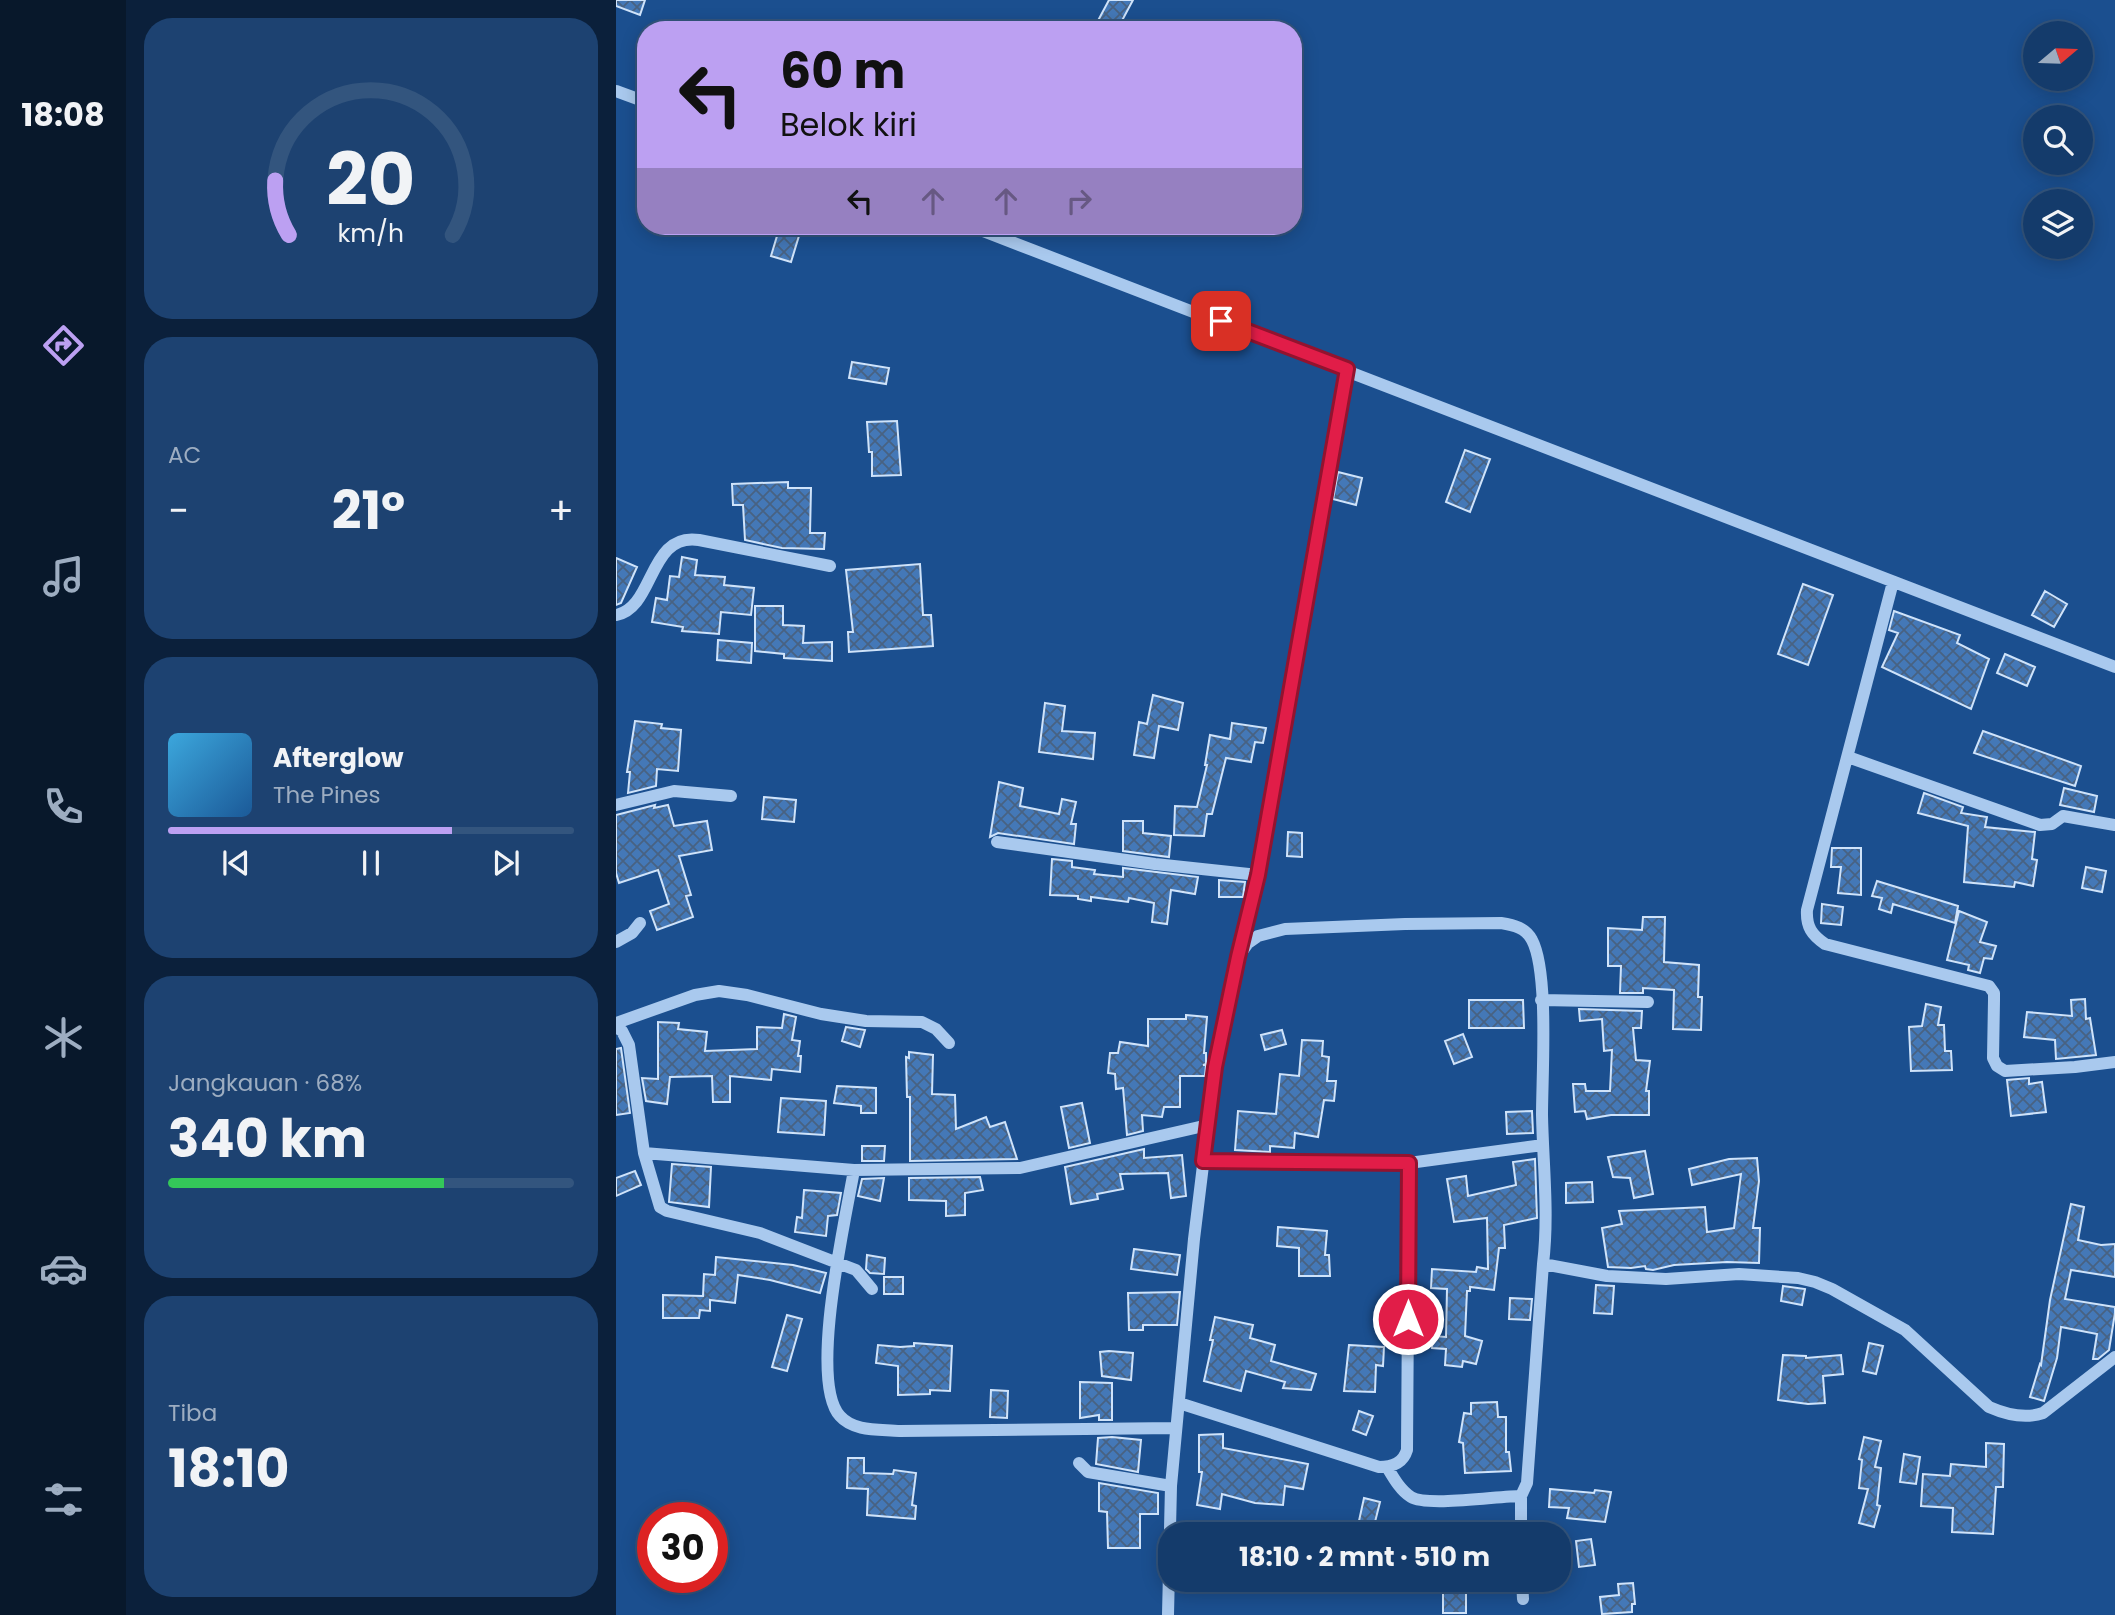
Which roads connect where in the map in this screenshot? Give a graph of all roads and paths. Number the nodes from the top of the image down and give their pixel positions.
1 (616, 91) edge
2 (637, 99) edge
3 (994, 235) edge
4 (1347, 369) junction
5 (830, 566) dead end
6 (1893, 582) junction
7 (616, 615) edge
8 (2115, 667) edge
9 (1848, 757) junction
10 (731, 796) dead end
11 (616, 804) edge
12 (2115, 825) edge
13 (997, 842) dead end
14 (1258, 875) junction
15 (640, 923) dead end
16 (616, 942) edge
17 (1238, 957) junction
18 (1541, 1000) junction
19 (1648, 1002) dead end
20 (616, 1025) edge
21 (948, 1043) dead end
22 (2115, 1062) edge
23 (1208, 1125) junction
24 (1543, 1145) junction
25 (645, 1153) junction
26 (1203, 1161) junction
27 (1409, 1163) junction
28 (854, 1170) junction
29 (835, 1262) junction
30 (1543, 1264) junction
31 (873, 1289) dead end
32 (2115, 1357) edge
33 (1179, 1403) junction
34 (1176, 1428) junction
35 (1079, 1463) dead end
36 (1387, 1467) junction
37 (1171, 1486) junction
38 (1521, 1496) junction
39 (1521, 1522) edge
40 (1523, 1592) edge
41 (1523, 1600) dead end
42 (1168, 1615) edge

1 - 2 street
3 - 4 street
4 - 6 street
4 - 14 street
5 - 7 street
6 - 8 street
6 - 9 street
9 - 12 street
9 - 22 street
10 - 11 street
13 - 14 street
14 - 17 street
15 - 16 street
17 - 18 street
17 - 23 street
18 - 19 street
18 - 24 street
20 - 21 street
20 - 25 street
23 - 26 street
23 - 28 street
24 - 27 street
24 - 30 street
25 - 28 street
25 - 29 street
26 - 27 street
26 - 33 street
27 - 36 street
28 - 29 street
29 - 31 street
29 - 34 street
30 - 32 street
30 - 38 street
33 - 34 street
33 - 36 street
34 - 37 street
35 - 37 street
36 - 38 street
37 - 42 street
38 - 39 street
40 - 41 street

